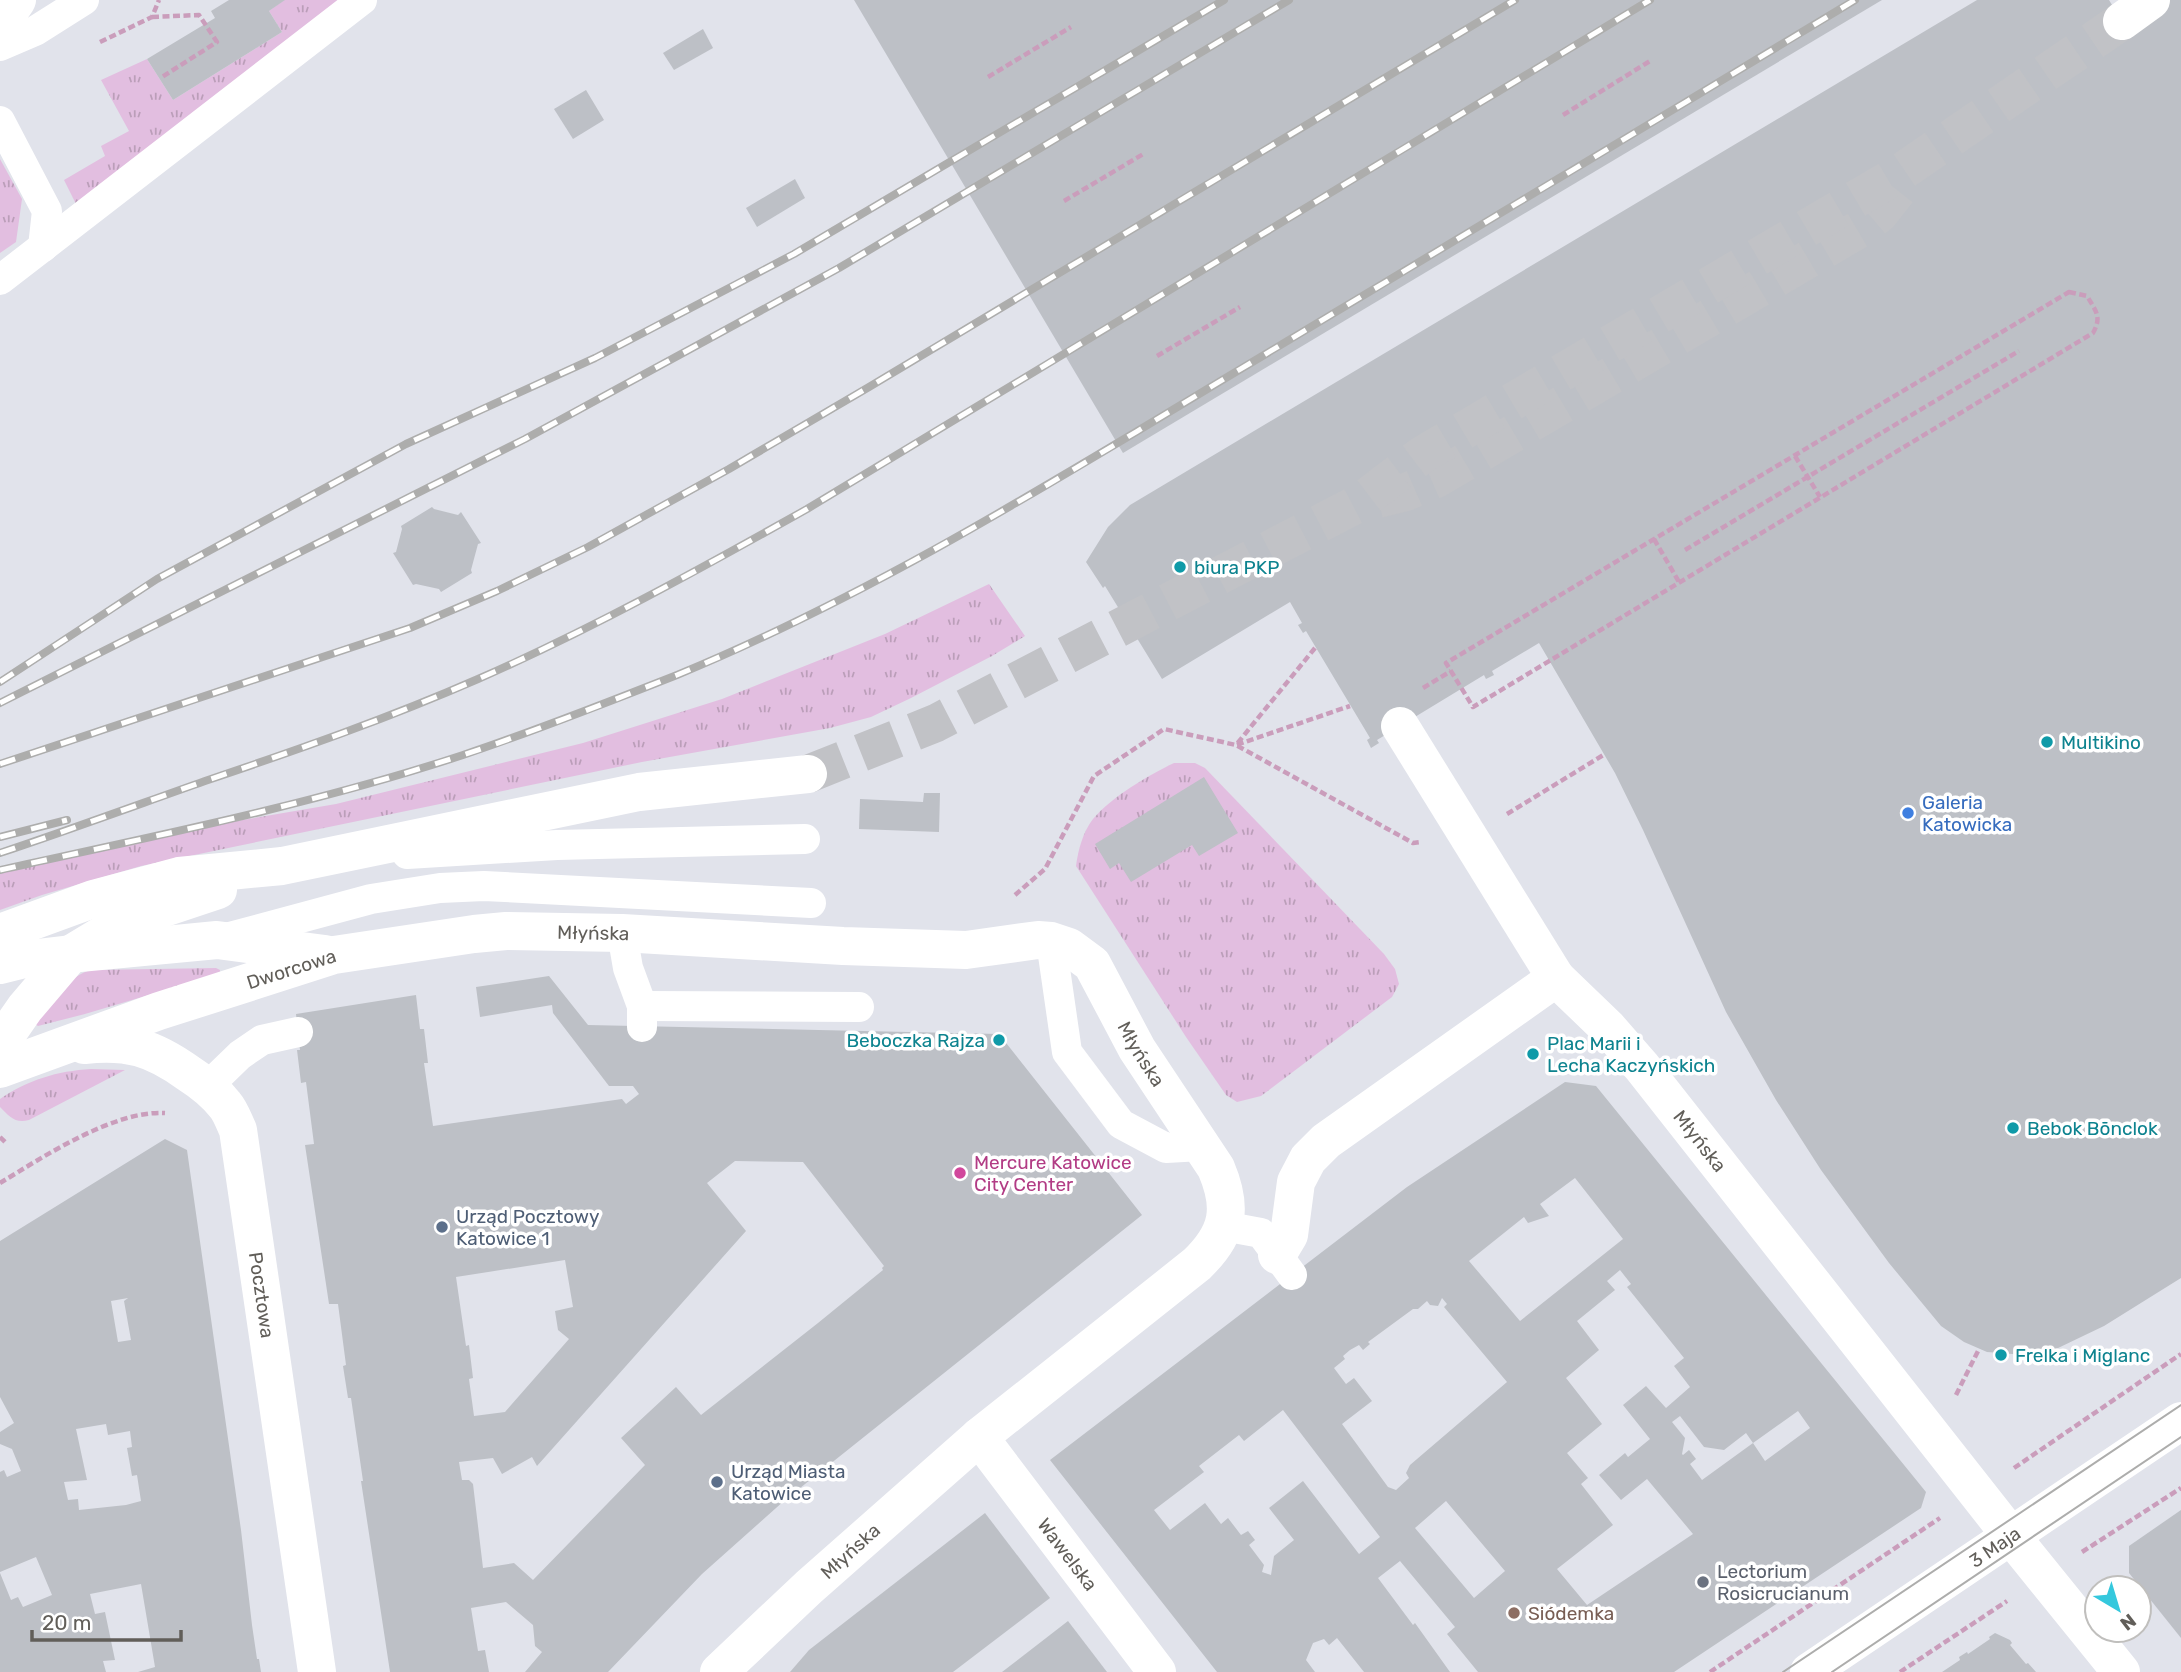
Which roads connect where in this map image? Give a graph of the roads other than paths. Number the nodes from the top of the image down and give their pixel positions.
1 (17, 0) edge
2 (84, 0) edge
3 (362, 0) edge
4 (0, 25) edge
5 (0, 46) edge
6 (0, 121) edge
7 (43, 247) junction
8 (0, 280) edge
9 (1400, 726) dead end
10 (808, 774) tunnel mouth
11 (805, 839) dead end
12 (292, 865) junction
13 (811, 903) dead end
14 (0, 933) edge
15 (622, 933) junction
16 (217, 940) junction
17 (1051, 941) junction
18 (71, 954) junction
19 (334, 956) junction
20 (0, 965) edge
21 (1556, 978) junction
22 (859, 1007) dead end
23 (298, 1032) dead end
24 (0, 1044) edge
25 (58, 1048) junction
26 (0, 1069) edge
27 (208, 1086) junction
28 (1201, 1146) junction
29 (1223, 1226) junction
30 (1285, 1265) joint
31 (2181, 1421) edge
32 (979, 1437) junction
33 (2011, 1536) junction
34 (317, 1672) edge
35 (719, 1672) edge
36 (1157, 1672) edge
37 (1809, 1672) edge
38 (2121, 1672) edge

1 - 4 street
2 - 5 lane
3 - 7 lane
6 - 7 lane
7 - 8 lane
9 - 21 street, Młyńska
10 - 12 street, Dworcowa
11 - 12 lane
12 - 14 street, Dworcowa
12 - 18 street, Dworcowa
13 - 16 lane
15 - 17 street, Młyńska
15 - 19 street, Młyńska
15 - 22 lane
16 - 18 street, Dworcowa
16 - 19 street, Dworcowa
17 - 28 street, Młyńska
17 - 28 lane
18 - 20 street, Dworcowa
18 - 24 street, Dworcowa
19 - 25 street, Dworcowa
21 - 30 street
21 - 33 street, Młyńska
23 - 27 lane
25 - 26 street, Dworcowa
25 - 27 street, Pocztowa
27 - 34 street, Pocztowa
28 - 29 street, Młyńska
29 - 30 lane
29 - 32 street, Młyńska
31 - 33 street, 3 Maja
32 - 35 street, Młyńska
32 - 36 street, Wawelska
33 - 37 street, 3 Maja
33 - 38 street, Młyńska

